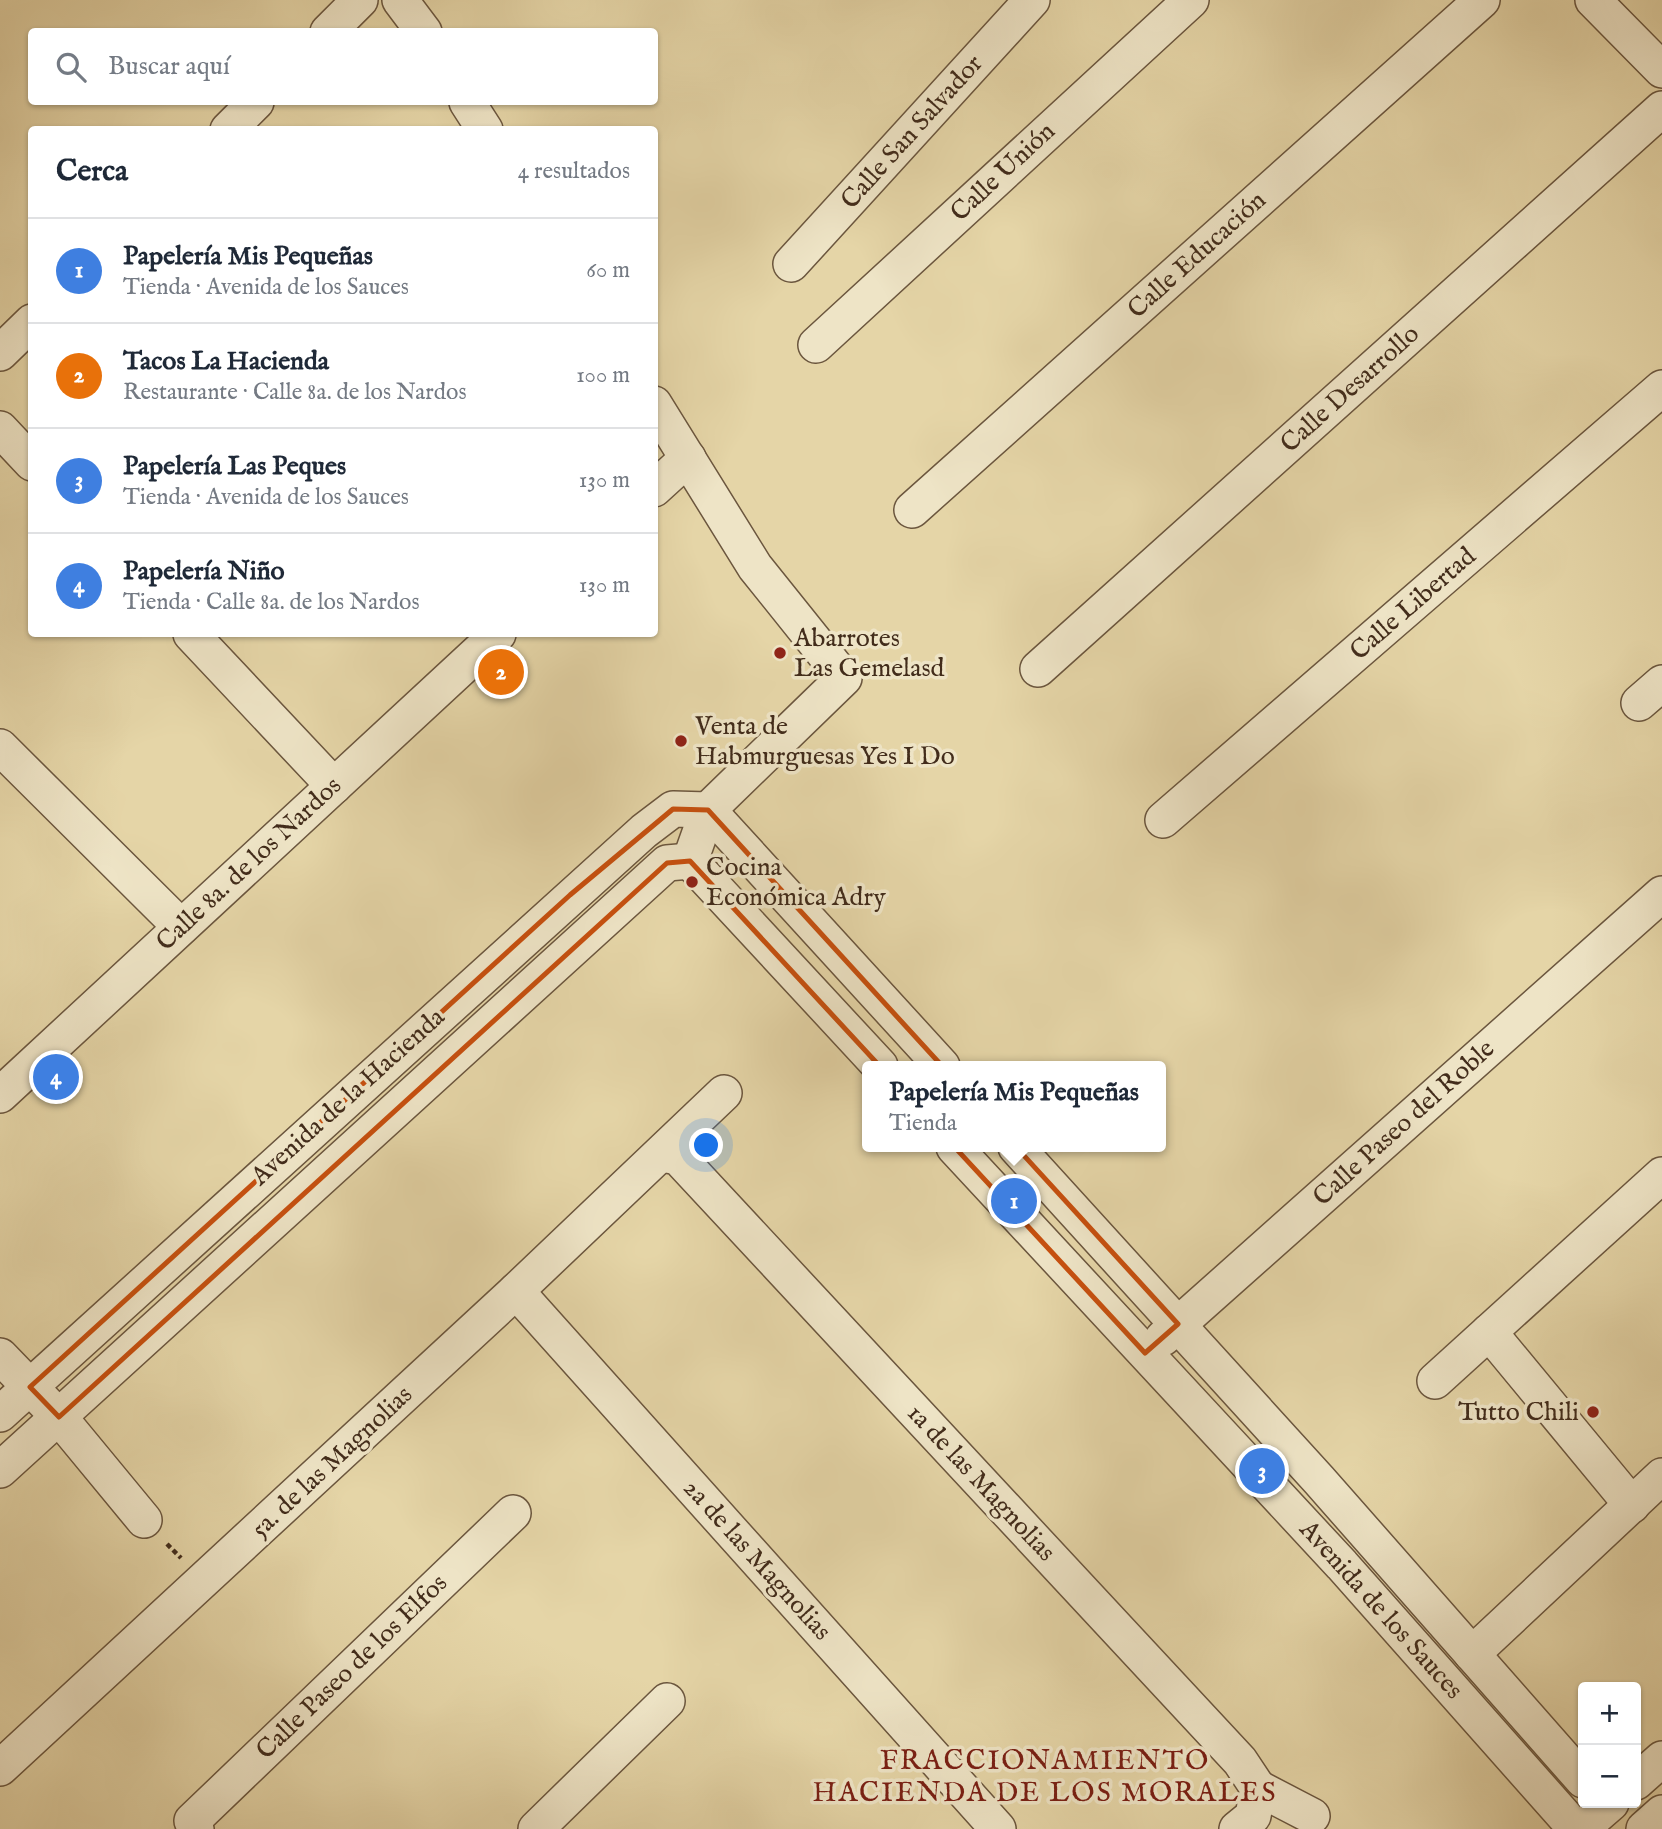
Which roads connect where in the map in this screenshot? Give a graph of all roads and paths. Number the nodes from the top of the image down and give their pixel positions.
1 (360, 0) edge
2 (400, 0) edge
3 (1032, 0) edge
4 (1191, 0) edge
5 (1482, 0) edge
6 (1593, 0) edge
7 (332, 28) edge
8 (421, 28) edge
9 (1662, 70) edge
10 (253, 105) edge
11 (469, 105) edge
12 (1662, 109) edge
13 (232, 126) edge
14 (482, 126) edge
15 (791, 264) dead end
16 (28, 326) edge
17 (816, 345) dead end
18 (0, 353) edge
19 (1662, 388) edge
20 (658, 410) edge
21 (0, 429) edge
22 (688, 458) junction
23 (28, 459) edge
24 (658, 485) edge
25 (912, 510) dead end
26 (194, 637) edge
27 (485, 638) edge
28 (1038, 669) dead end
29 (0, 747) edge
30 (334, 786) junction
31 (708, 810) junction
32 (1163, 820) dead end
33 (690, 861) junction
34 (1662, 894) edge
35 (181, 927) junction
36 (875, 1061) edge
37 (938, 1061) edge
38 (2, 1088) edge
39 (724, 1093) dead end
40 (959, 1152) edge
41 (1021, 1152) edge
42 (662, 1154) junction
43 (1662, 1175) edge
44 (516, 1291) junction
45 (1178, 1324) junction
46 (1489, 1332) junction
47 (1146, 1353) junction
48 (0, 1356) edge
49 (1435, 1381) dead end
50 (30, 1387) junction
51 (0, 1414) edge
52 (59, 1417) junction
53 (0, 1470) edge
54 (1662, 1476) edge
55 (1632, 1505) junction
56 (513, 1513) dead end
57 (144, 1520) joint
58 (203, 1581) junction
59 (1472, 1654) junction
60 (667, 1701) dead end
61 (1662, 1759) edge
62 (0, 1768) edge
63 (1578, 1774) edge
64 (1641, 1778) edge
65 (1258, 1788) junction
66 (1662, 1813) edge
67 (1312, 1816) dead end
68 (194, 1825) edge
69 (536, 1829) edge
70 (998, 1829) edge
71 (1237, 1829) edge
72 (1576, 1829) edge
73 (1644, 1829) edge

1 - 7 street
2 - 8 street
3 - 15 street, Calle San Salvador
4 - 17 street, Calle Unión
5 - 25 street, Calle Educación
6 - 9 street
10 - 13 street
11 - 14 street
12 - 28 street, Calle Desarrollo
16 - 18 street
19 - 32 street, Calle Libertad
20 - 22 street
21 - 23 street
22 - 24 street
22 - 31 street
26 - 30 street
27 - 30 street, Calle 8a. de los Nardos
29 - 35 street
30 - 35 street, Calle 8a. de los Nardos
31 - 33 street
31 - 37 street
31 - 50 street, Avenida de la Hacienda
33 - 36 street
33 - 52 street, Avenida de la Hacienda
34 - 45 street, Calle Paseo del Roble
35 - 38 street, Calle 8a. de los Nardos
39 - 42 street, 5a. de las Magnolias
40 - 47 street, Avenida de los Sauces
41 - 45 street, Avenida de los Sauces
42 - 44 street, 5a. de las Magnolias
42 - 65 street, 1a de las Magnolias
43 - 46 street
44 - 58 street, 5a. de las Magnolias
44 - 70 street, 2a de las Magnolias
45 - 47 street, Calle Paseo del Roble
45 - 59 street, Avenida de los Sauces
46 - 49 street
46 - 55 street
47 - 72 street, Avenida de los Sauces
48 - 50 street
50 - 51 street, Avenida de la Hacienda
50 - 52 street
52 - 53 street, Avenida de la Hacienda
52 - 57 street
54 - 55 street
55 - 59 street
56 - 68 street, Calle Paseo de los Elfos
57 - 58 path
58 - 62 street, 5a. de las Magnolias
59 - 63 street, Avenida de los Sauces
60 - 69 street
61 - 64 street
65 - 67 street
65 - 71 street
66 - 73 street

